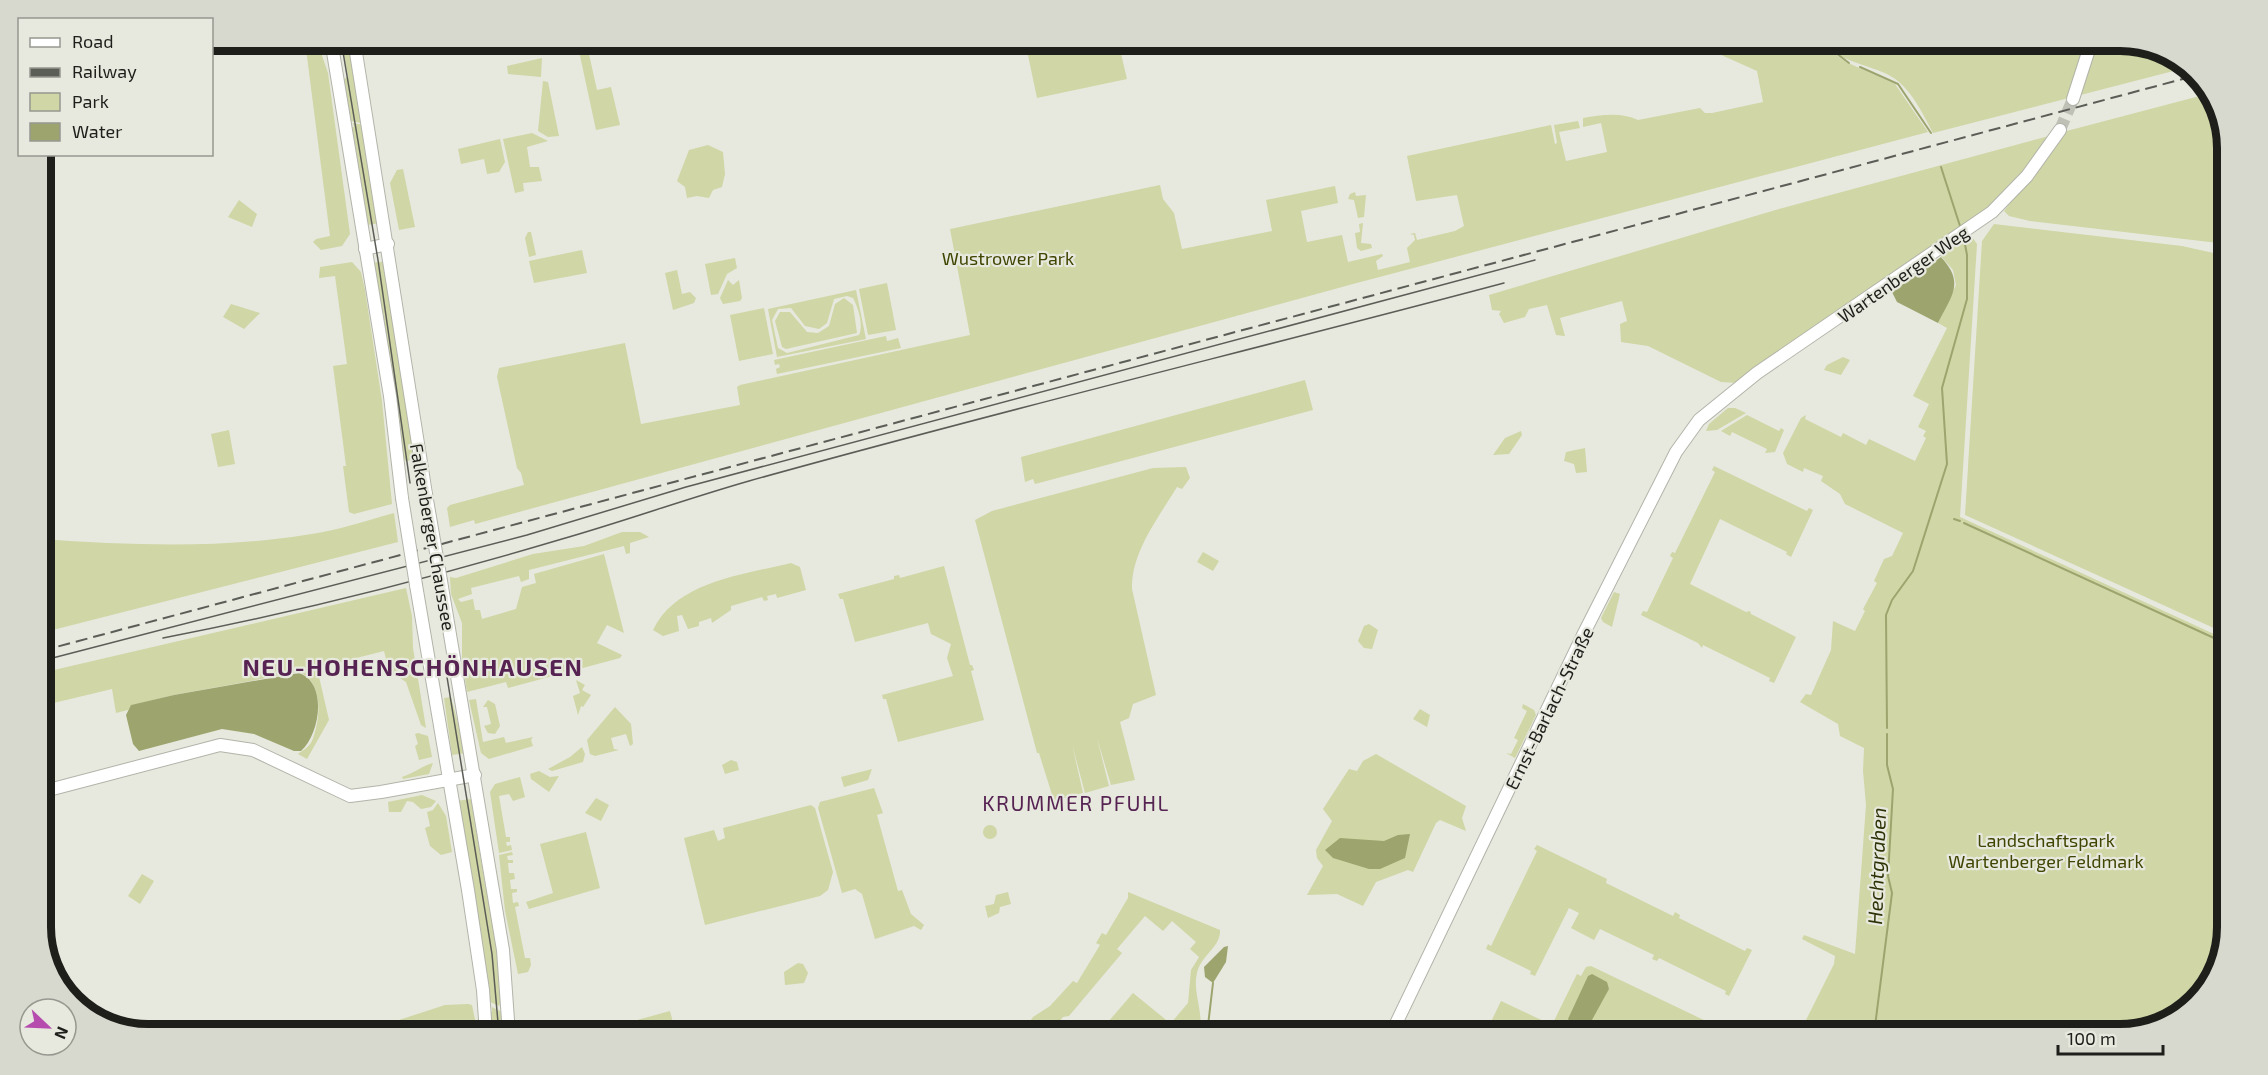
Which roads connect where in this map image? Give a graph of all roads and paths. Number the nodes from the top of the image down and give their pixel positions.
1 (333, 51) edge
2 (356, 51) edge
3 (2088, 51) edge
4 (2073, 99) tunnel mouth
5 (2060, 130) tunnel mouth
6 (388, 244) junction
7 (365, 249) junction
8 (1727, 397) joint
9 (474, 775) junction
10 (449, 780) junction
11 (51, 789) edge
12 (485, 1024) edge
13 (508, 1024) edge
14 (1396, 1024) edge

1 - 7 main road, Falkenberger Chaussee
2 - 6 main road, Falkenberger Chaussee
3 - 4 main road
5 - 8 main road, Wartenberger Weg
6 - 7 main road
6 - 9 main road, Falkenberger Chaussee, bridge
7 - 10 main road, Falkenberger Chaussee, bridge
8 - 14 main road, Ernst-Barlach-Straße
9 - 10 main road
9 - 13 main road, Falkenberger Chaussee
10 - 11 main road
10 - 12 main road, Falkenberger Chaussee

